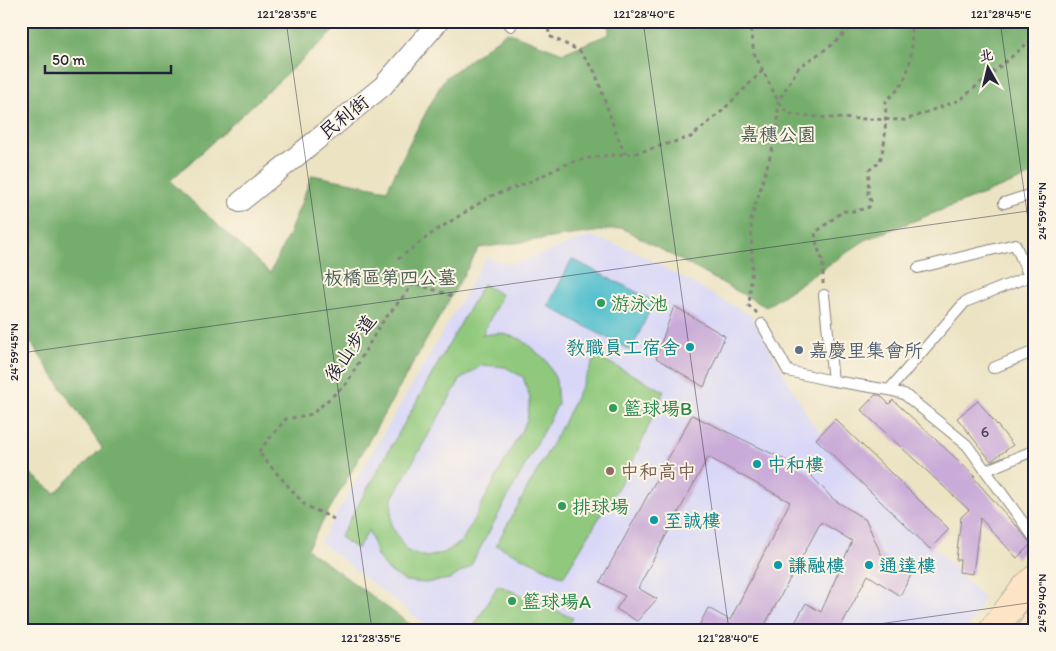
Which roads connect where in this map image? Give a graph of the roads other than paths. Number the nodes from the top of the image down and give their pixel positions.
1 (440, 21) edge
2 (1035, 193) edge
3 (240, 202) dead end
4 (1004, 203) dead end
5 (918, 268) dead end
6 (1032, 275) edge
7 (824, 294) road end
8 (762, 324) road end
9 (1035, 351) edge
10 (993, 368) dead end
11 (833, 381) junction
12 (889, 390) junction
13 (1035, 450) edge
14 (987, 470) junction
15 (1035, 539) edge
16 (1035, 579) edge
17 (1035, 625) edge
18 (993, 630) edge
19 (1032, 630) edge

1 - 3 street, 民利街
2 - 4 lane
5 - 6 lane
6 - 12 lane
7 - 11 lane
8 - 11 lane
9 - 10 lane
11 - 12 lane
12 - 14 lane
13 - 14 lane
14 - 15 lane
16 - 18 main road
17 - 19 main road

